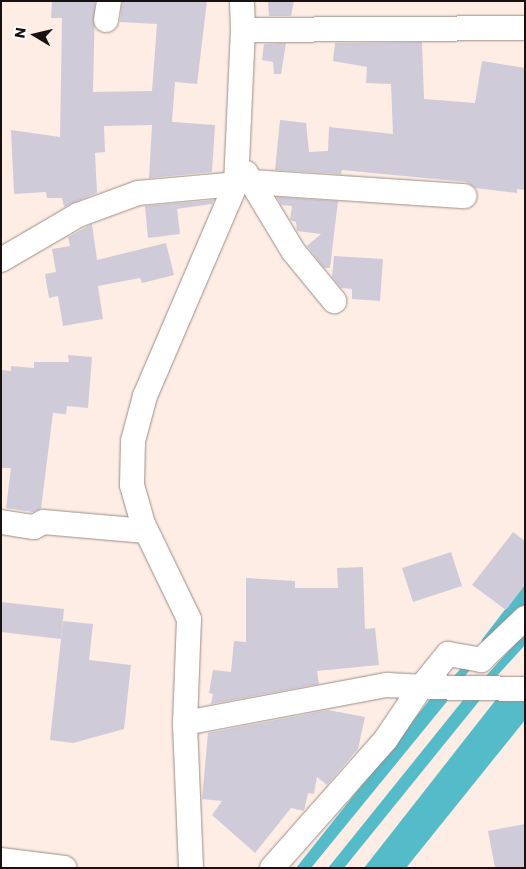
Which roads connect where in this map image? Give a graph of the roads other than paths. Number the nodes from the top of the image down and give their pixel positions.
1 (242, 1) edge
2 (525, 28) edge
3 (243, 30) junction
4 (244, 183) junction
5 (466, 196) dead end
6 (1, 260) edge
7 (334, 301) dead end
8 (1, 522) edge
9 (146, 531) junction
10 (525, 612) edge
11 (516, 625) edge
12 (428, 687) junction
13 (525, 689) edge
14 (185, 723) junction
15 (1, 860) edge
16 (64, 868) edge
17 (191, 868) edge
18 (272, 868) edge

1 - 3 street
2 - 3 street
3 - 4 street
4 - 5 street
4 - 6 street
4 - 7 street
4 - 9 street
8 - 9 street
9 - 14 street
10 - 11 street
11 - 12 street
12 - 13 street
12 - 14 street
12 - 18 street
14 - 17 street
15 - 16 street

